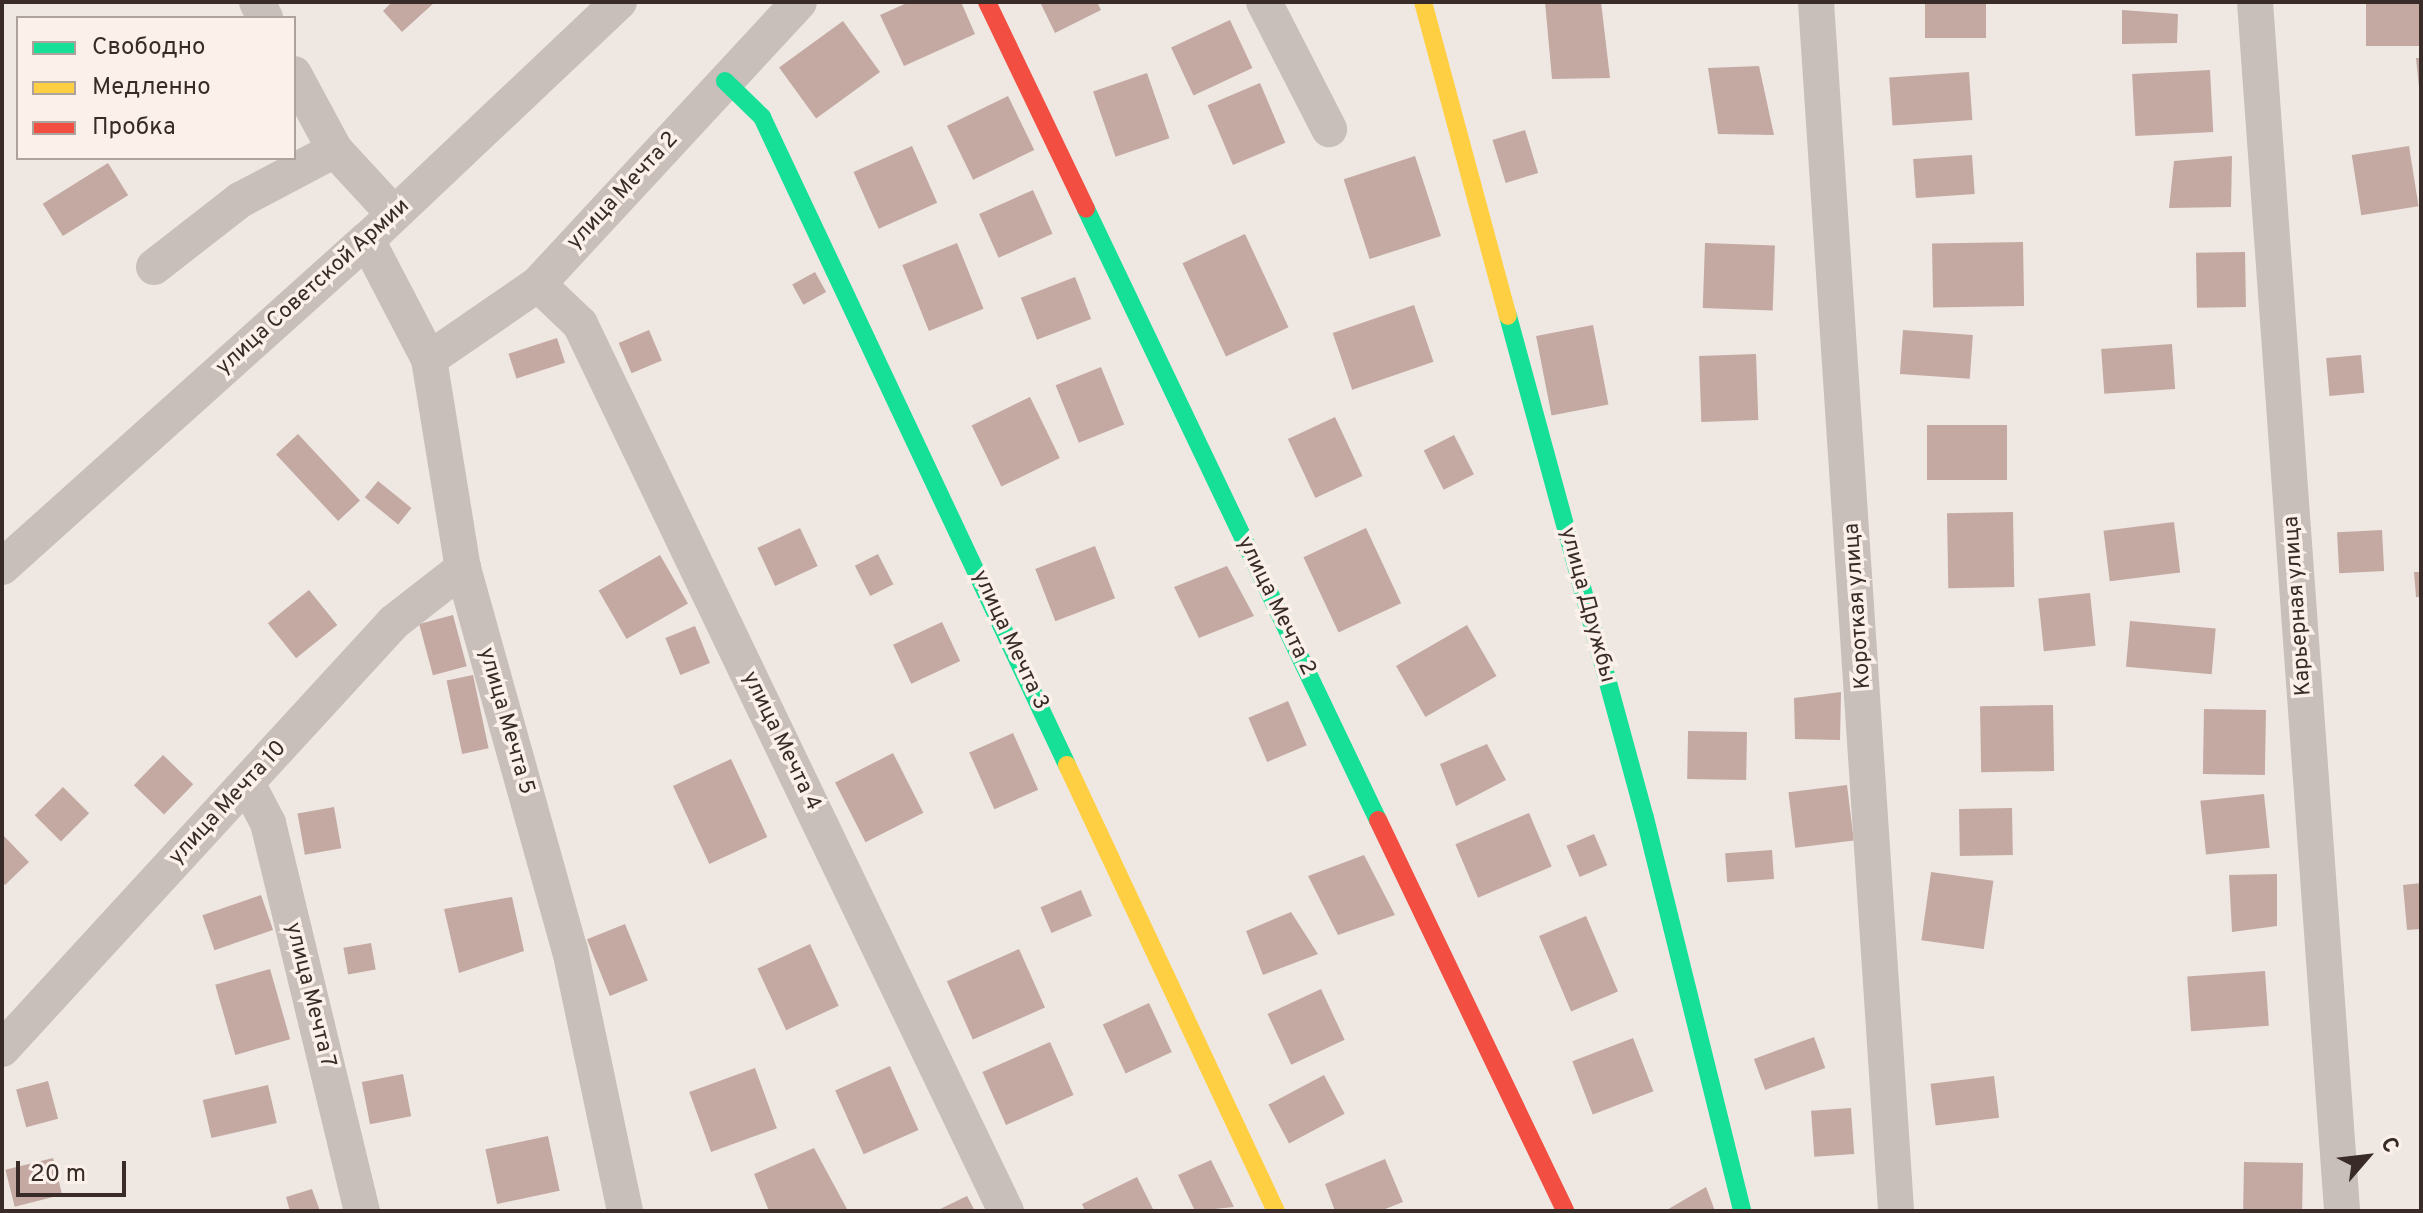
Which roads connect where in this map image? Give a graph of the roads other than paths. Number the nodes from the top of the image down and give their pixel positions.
1 (619, 2) edge
2 (799, 2) edge
3 (987, 2) edge
4 (1264, 2) edge
5 (1423, 2) edge
6 (1816, 2) edge
7 (2255, 2) edge
8 (296, 78) edge
9 (725, 81) junction
10 (1329, 129) dead end
11 (335, 150) junction
12 (394, 214) junction
13 (367, 240) junction
14 (154, 267) dead end
15 (538, 284) junction
16 (429, 359) junction
17 (2, 567) edge
18 (463, 568) junction
19 (247, 783) junction
20 (2, 1049) edge
21 (362, 1211) edge
22 (625, 1211) edge
23 (1006, 1211) edge
24 (1276, 1211) edge
25 (1565, 1211) edge
26 (1742, 1211) edge
27 (1896, 1211) edge
28 (2342, 1211) edge

1 - 12 street, улица Советской Армии
2 - 9 street, улица Мечта 2
3 - 25 street, улица Мечта 2
4 - 10 street
5 - 26 street, улица Дружбы
6 - 27 street, Короткая улица
7 - 28 street, Карьерная улица
8 - 11 street
9 - 15 street, улица Мечта 2
9 - 24 street, улица Мечта 3
11 - 12 street
11 - 14 street
12 - 13 street, улица Советской Армии
13 - 16 street, улица Мечта 5
13 - 17 street, улица Советской Армии
15 - 16 street, улица Мечта 2
15 - 23 street, улица Мечта 4
16 - 18 street, улица Мечта 5
18 - 19 street, улица Мечта 10
18 - 22 street, улица Мечта 5
19 - 20 street, улица Мечта 10
19 - 21 street, улица Мечта 7

